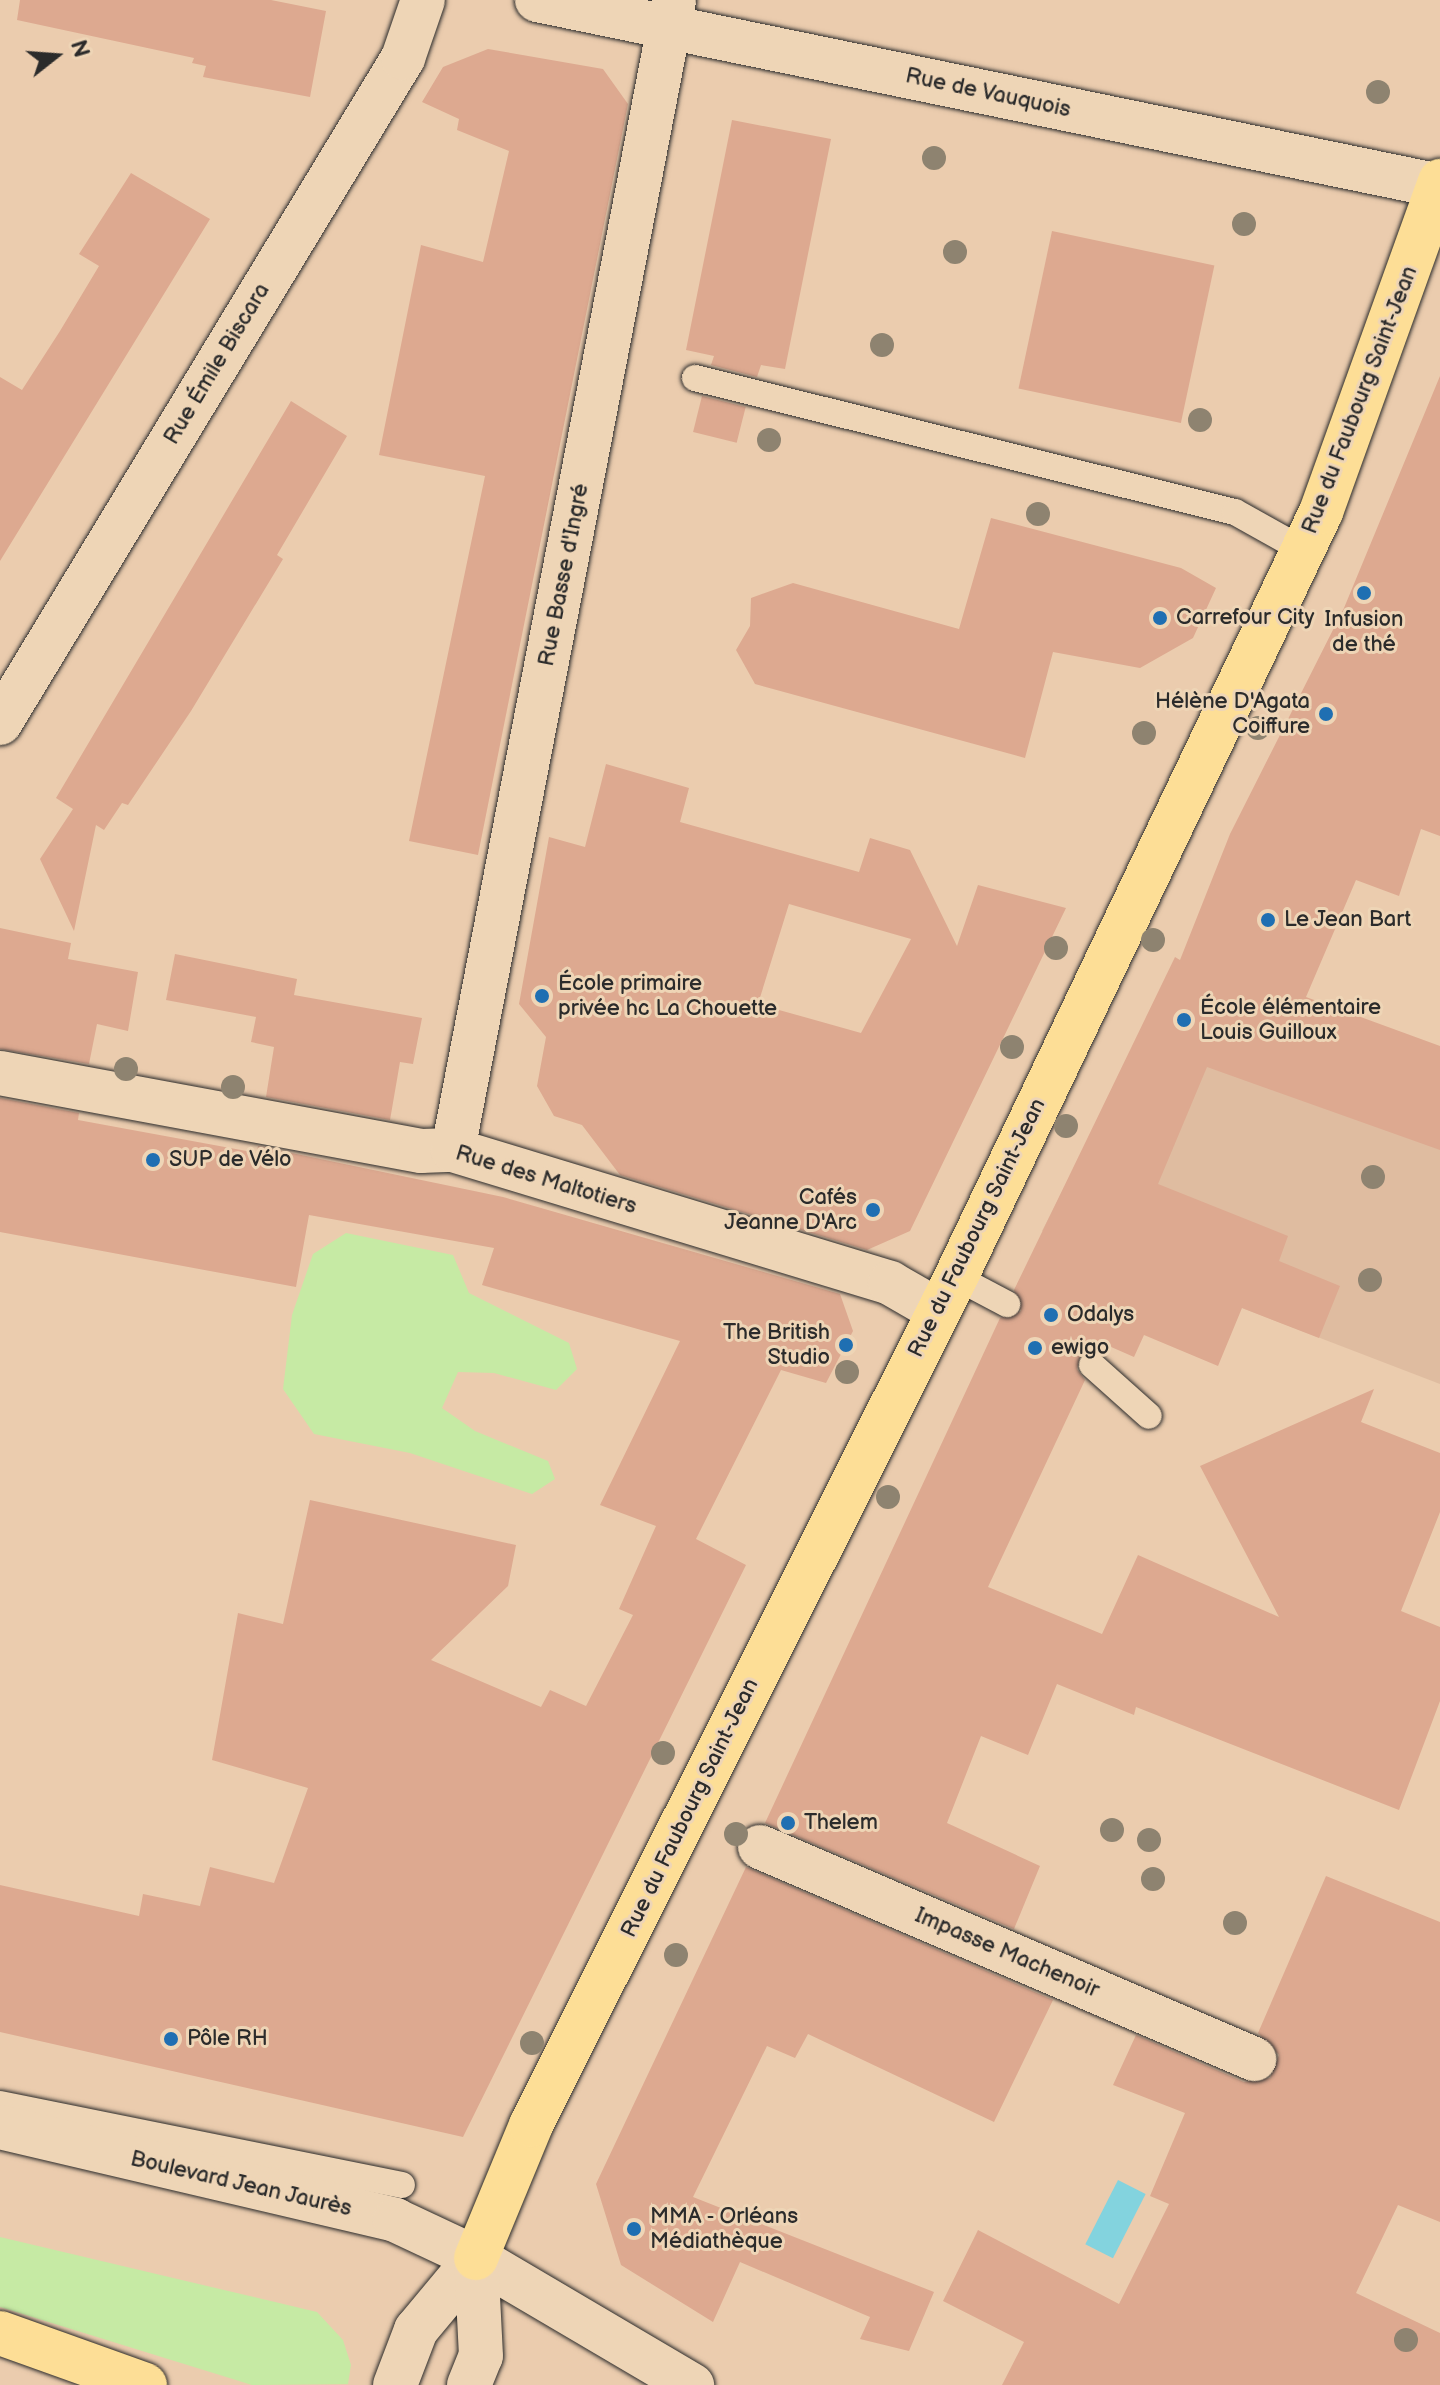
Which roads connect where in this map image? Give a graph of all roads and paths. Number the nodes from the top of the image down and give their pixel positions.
1 (423, 0) edge
2 (537, 0) edge
3 (671, 14) edge
4 (1439, 184) edge
5 (695, 378) dead end
6 (1303, 550) junction
7 (0, 723) edge
8 (0, 1073) edge
9 (453, 1150) junction
10 (947, 1294) junction
11 (1007, 1304) dead end
12 (1092, 1365) dead end
13 (1149, 1416) dead end
14 (752, 1844) dead end
15 (1254, 2059) dead end
16 (0, 2104) edge
17 (0, 2127) edge
18 (402, 2185) dead end
19 (476, 2258) junction
20 (3, 2335) edge
21 (145, 2385) edge
22 (395, 2385) edge
23 (469, 2385) edge
24 (692, 2385) edge

1 - 7 street, Rue Émile Biscara
2 - 3 street, Rue de Vauquois
3 - 4 street, Rue de Vauquois
3 - 9 street, Rue Basse d'Ingré
4 - 6 main road, Rue du Faubourg Saint-Jean
5 - 6 lane
6 - 10 main road, Rue du Faubourg Saint-Jean
8 - 9 street, Rue des Maltotiers
9 - 10 street, Rue des Maltotiers
10 - 11 lane
10 - 19 main road, Rue du Faubourg Saint-Jean
12 - 13 lane
14 - 15 street, Impasse Machenoir
16 - 18 lane
17 - 19 street, Boulevard Jean Jaurès
19 - 22 street, Rue du Faubourg Saint-Jean
19 - 23 street, Rue du Faubourg Saint-Jean
19 - 24 street, Boulevard Jean Jaurès
20 - 21 main road

